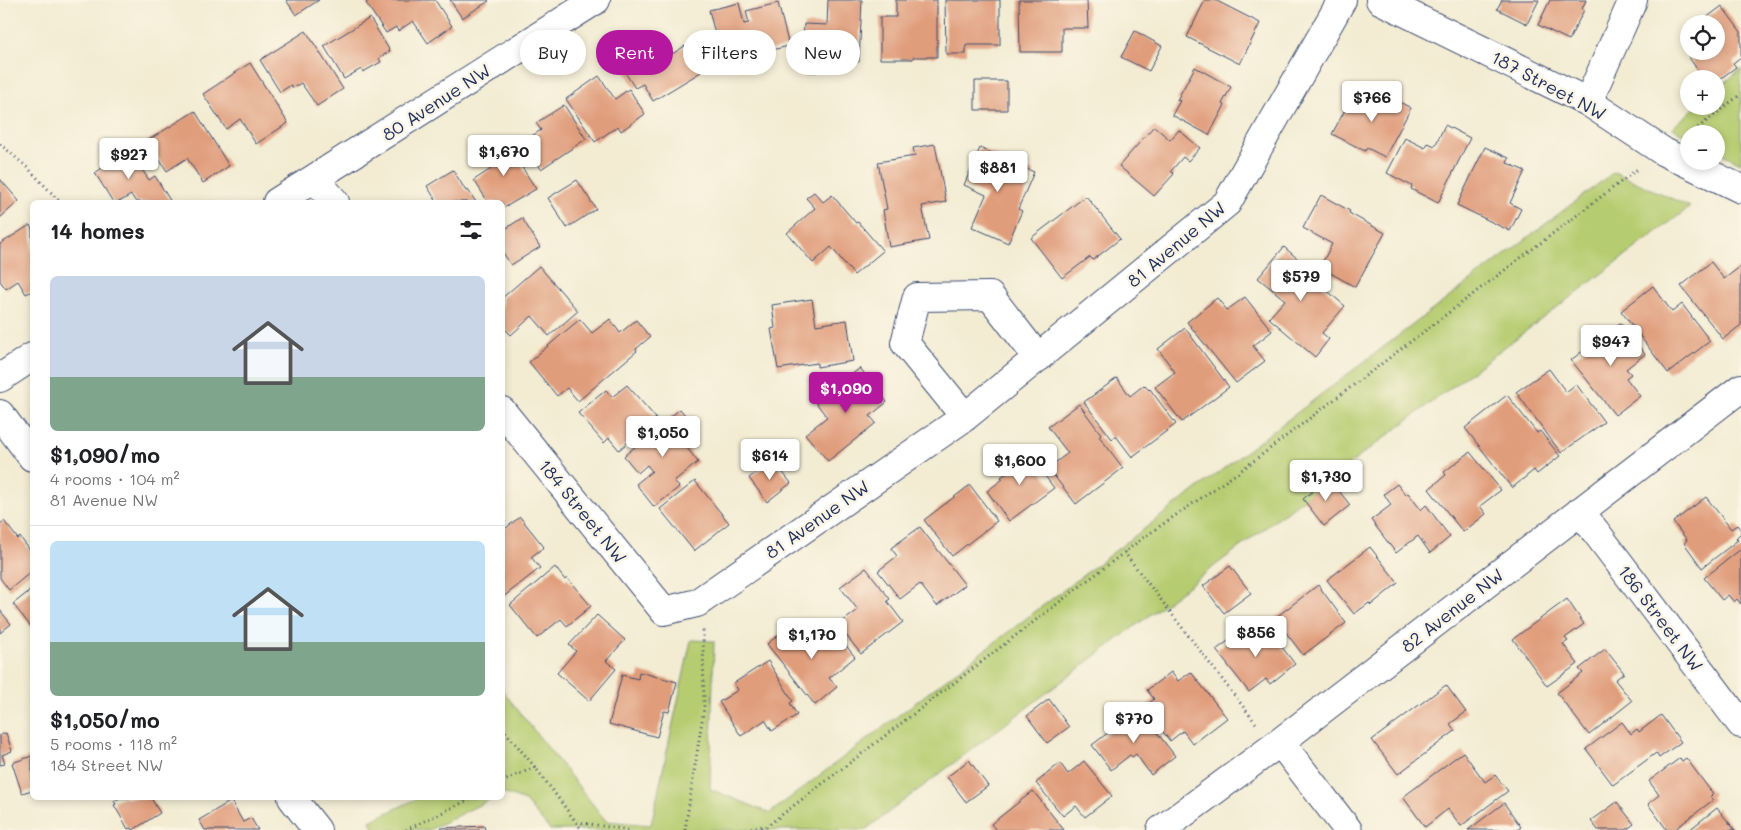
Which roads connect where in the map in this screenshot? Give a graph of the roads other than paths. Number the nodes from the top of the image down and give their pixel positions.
1 (596, 0) edge
2 (1342, 0) edge
3 (1380, 0) edge
4 (1633, 0) edge
5 (1588, 102) junction
6 (316, 179) junction
7 (1741, 189) edge
8 (280, 200) edge
9 (333, 200) edge
10 (30, 358) edge
11 (1038, 358) junction
12 (0, 378) edge
13 (1741, 388) edge
14 (0, 414) edge
15 (505, 415) edge
16 (965, 417) junction
17 (30, 454) edge
18 (1580, 512) junction
19 (664, 611) joint
20 (1741, 724) edge
21 (1277, 744) junction
22 (294, 800) edge
23 (316, 830) edge
24 (1161, 830) edge
25 (1348, 830) edge

1 - 6 street, 80 Avenue NW
2 - 11 street, 81 Avenue NW
3 - 5 street, 187 Street NW
4 - 5 street
5 - 7 street, 187 Street NW
6 - 8 street, 80 Avenue NW
6 - 9 street
10 - 12 street
11 - 16 street, 81 Avenue NW
11 - 16 street
13 - 18 street, 82 Avenue NW
14 - 17 street
15 - 19 street, 184 Street NW
16 - 19 street, 81 Avenue NW
18 - 20 street, 186 Street NW
18 - 21 street, 82 Avenue NW
21 - 24 street, 82 Avenue NW
21 - 25 street
22 - 23 street

